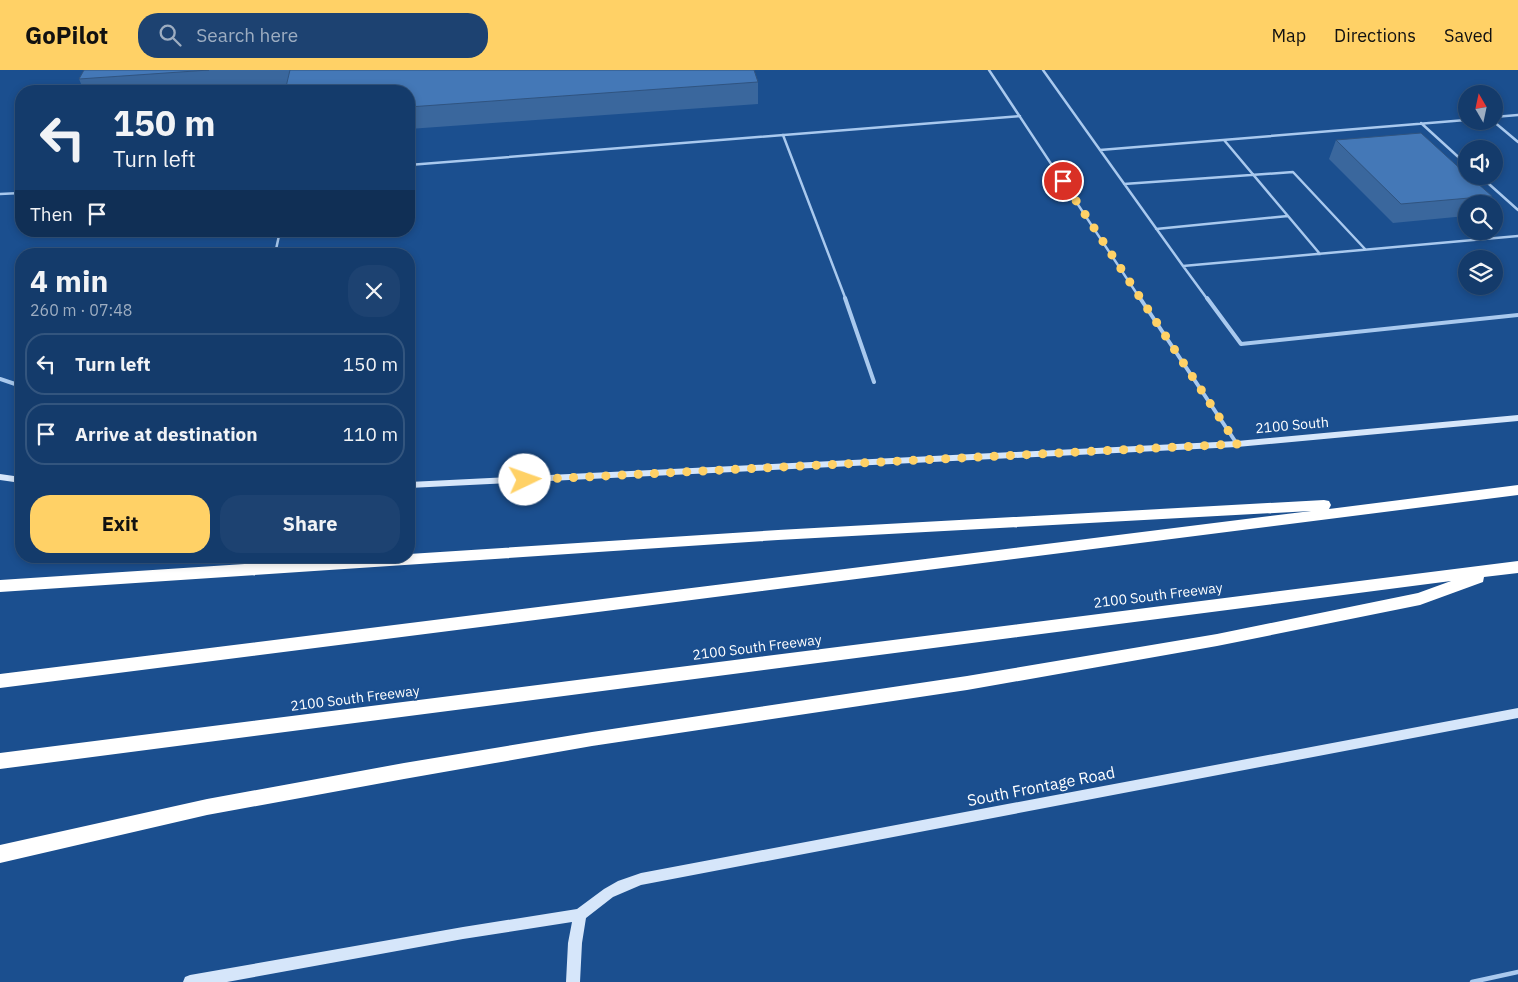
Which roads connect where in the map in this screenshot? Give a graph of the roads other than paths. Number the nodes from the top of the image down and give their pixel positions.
1 (989, 70) edge
2 (1043, 70) edge
3 (1518, 115) edge
4 (1020, 116) junction
5 (1503, 116) edge
6 (1458, 121) edge
7 (1421, 124) junction
8 (1503, 129) edge
9 (783, 136) junction
10 (1224, 140) junction
11 (1518, 142) edge
12 (1100, 150) junction
13 (1458, 157) edge
14 (415, 165) edge
15 (1253, 175) junction
16 (1124, 184) junction
17 (1490, 185) edge
18 (15, 193) edge
19 (0, 194) edge
20 (1518, 210) edge
21 (1288, 216) junction
22 (1156, 230) junction
23 (1518, 236) edge
24 (1365, 250) junction
25 (1320, 254) junction
26 (1183, 266) junction
27 (1518, 315) edge
28 (0, 379) edge
29 (874, 382) dead end
30 (15, 384) edge
31 (1518, 418) edge
32 (1237, 444) junction
33 (0, 477) edge
34 (15, 479) edge
35 (415, 485) edge
36 (1518, 490) edge
37 (1458, 497) junction
38 (415, 559) edge
39 (351, 563) edge
40 (1509, 568) edge
41 (0, 586) edge
42 (0, 682) edge
43 (1518, 713) edge
44 (0, 761) edge
45 (0, 854) edge
46 (580, 915) junction
47 (1518, 972) edge
48 (190, 982) edge
49 (573, 982) edge
50 (1472, 982) edge

1 - 4 lane
2 - 12 lane
3 - 5 lane
4 - 9 lane
4 - 32 lane
6 - 7 lane
7 - 10 lane
7 - 13 lane
8 - 11 lane
9 - 14 lane
9 - 29 lane
10 - 12 lane
10 - 15 lane
12 - 16 lane
15 - 16 lane
15 - 21 lane
15 - 24 lane
16 - 22 lane
17 - 20 lane
18 - 19 lane
21 - 22 lane
21 - 25 lane
22 - 26 lane
23 - 24 lane
24 - 25 lane
25 - 26 lane
26 - 27 lane
28 - 30 lane
31 - 32 street, 2100 South
32 - 35 street, 2100 South
33 - 34 street
36 - 37 highway
37 - 38 highway
37 - 42 highway
39 - 41 highway
40 - 44 highway, 2100 South Freeway
40 - 45 highway
43 - 46 street, South Frontage Road
46 - 48 street
46 - 49 street
47 - 50 lane

